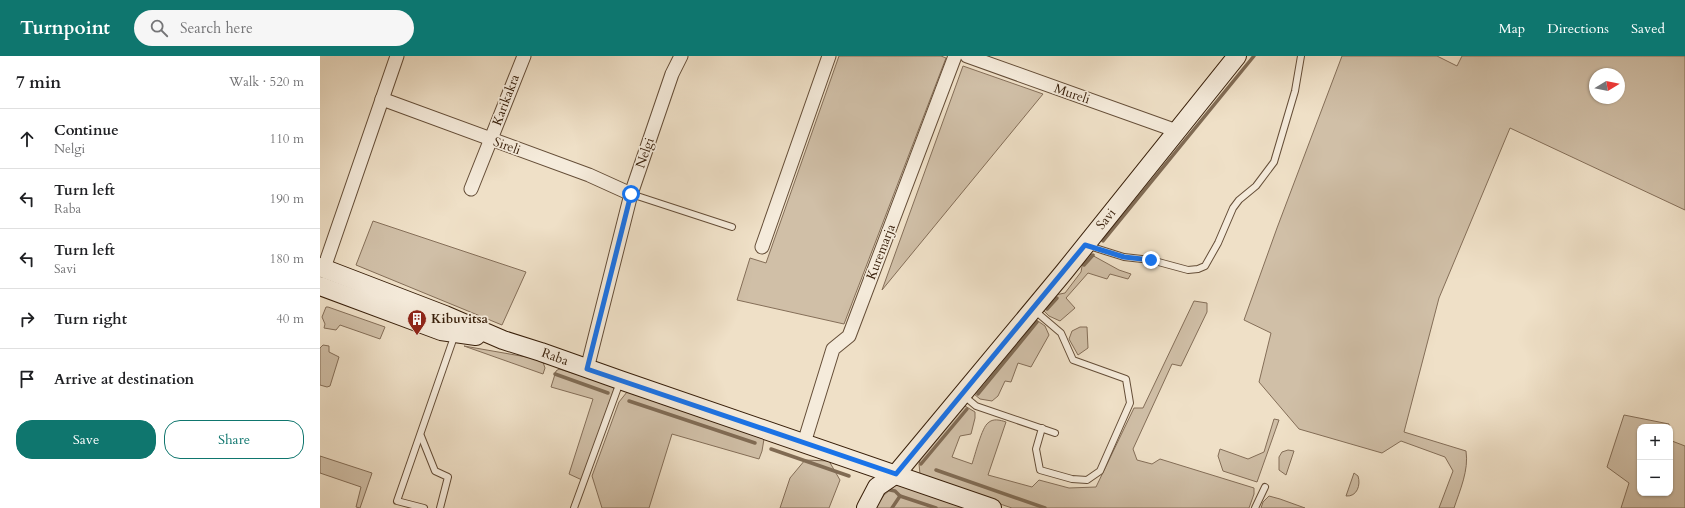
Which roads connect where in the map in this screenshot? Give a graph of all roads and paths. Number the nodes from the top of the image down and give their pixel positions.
1 (397, 56) edge
2 (524, 56) edge
3 (681, 56) edge
4 (829, 56) edge
5 (955, 56) edge
6 (967, 56) edge
7 (1237, 56) edge
8 (1301, 56) edge
9 (382, 99) junction
10 (1177, 130) junction
11 (491, 140) junction
12 (471, 189) dead end
13 (631, 194) junction
14 (732, 227) dead end
15 (1085, 245) junction
16 (762, 247) dead end
17 (321, 276) edge
18 (1032, 309) junction
19 (457, 327) junction
20 (587, 369) junction
21 (620, 380) junction
22 (962, 394) junction
23 (1042, 428) junction
24 (1055, 433) dead end
25 (421, 436) junction
26 (804, 443) junction
27 (896, 474) junction
28 (1265, 487) dead end
29 (424, 508) edge
30 (440, 508) edge
31 (574, 508) edge
32 (866, 508) edge
33 (992, 508) edge
34 (1255, 508) edge

1 - 9 street
2 - 11 street, Karikakra
3 - 13 street, Nelgi
4 - 16 street
5 - 26 street, Kuremarja
6 - 10 street, Mureli
7 - 10 street, Savi
8 - 15 lane
9 - 11 street, Sireli
9 - 17 street
10 - 15 street, Savi
11 - 12 street, Karikakra
11 - 13 street, Sireli
13 - 14 lane
13 - 20 street, Nelgi
15 - 18 street, Savi
17 - 19 street, Raba
18 - 22 street, Savi
18 - 23 lane
19 - 20 street, Raba
19 - 25 lane
20 - 21 street, Raba
21 - 26 street, Raba
21 - 31 lane
22 - 23 lane
22 - 27 street, Savi
23 - 24 lane
25 - 29 lane
25 - 30 lane
26 - 27 street, Raba
27 - 32 street, Savi
27 - 33 street, Raba
28 - 34 lane

